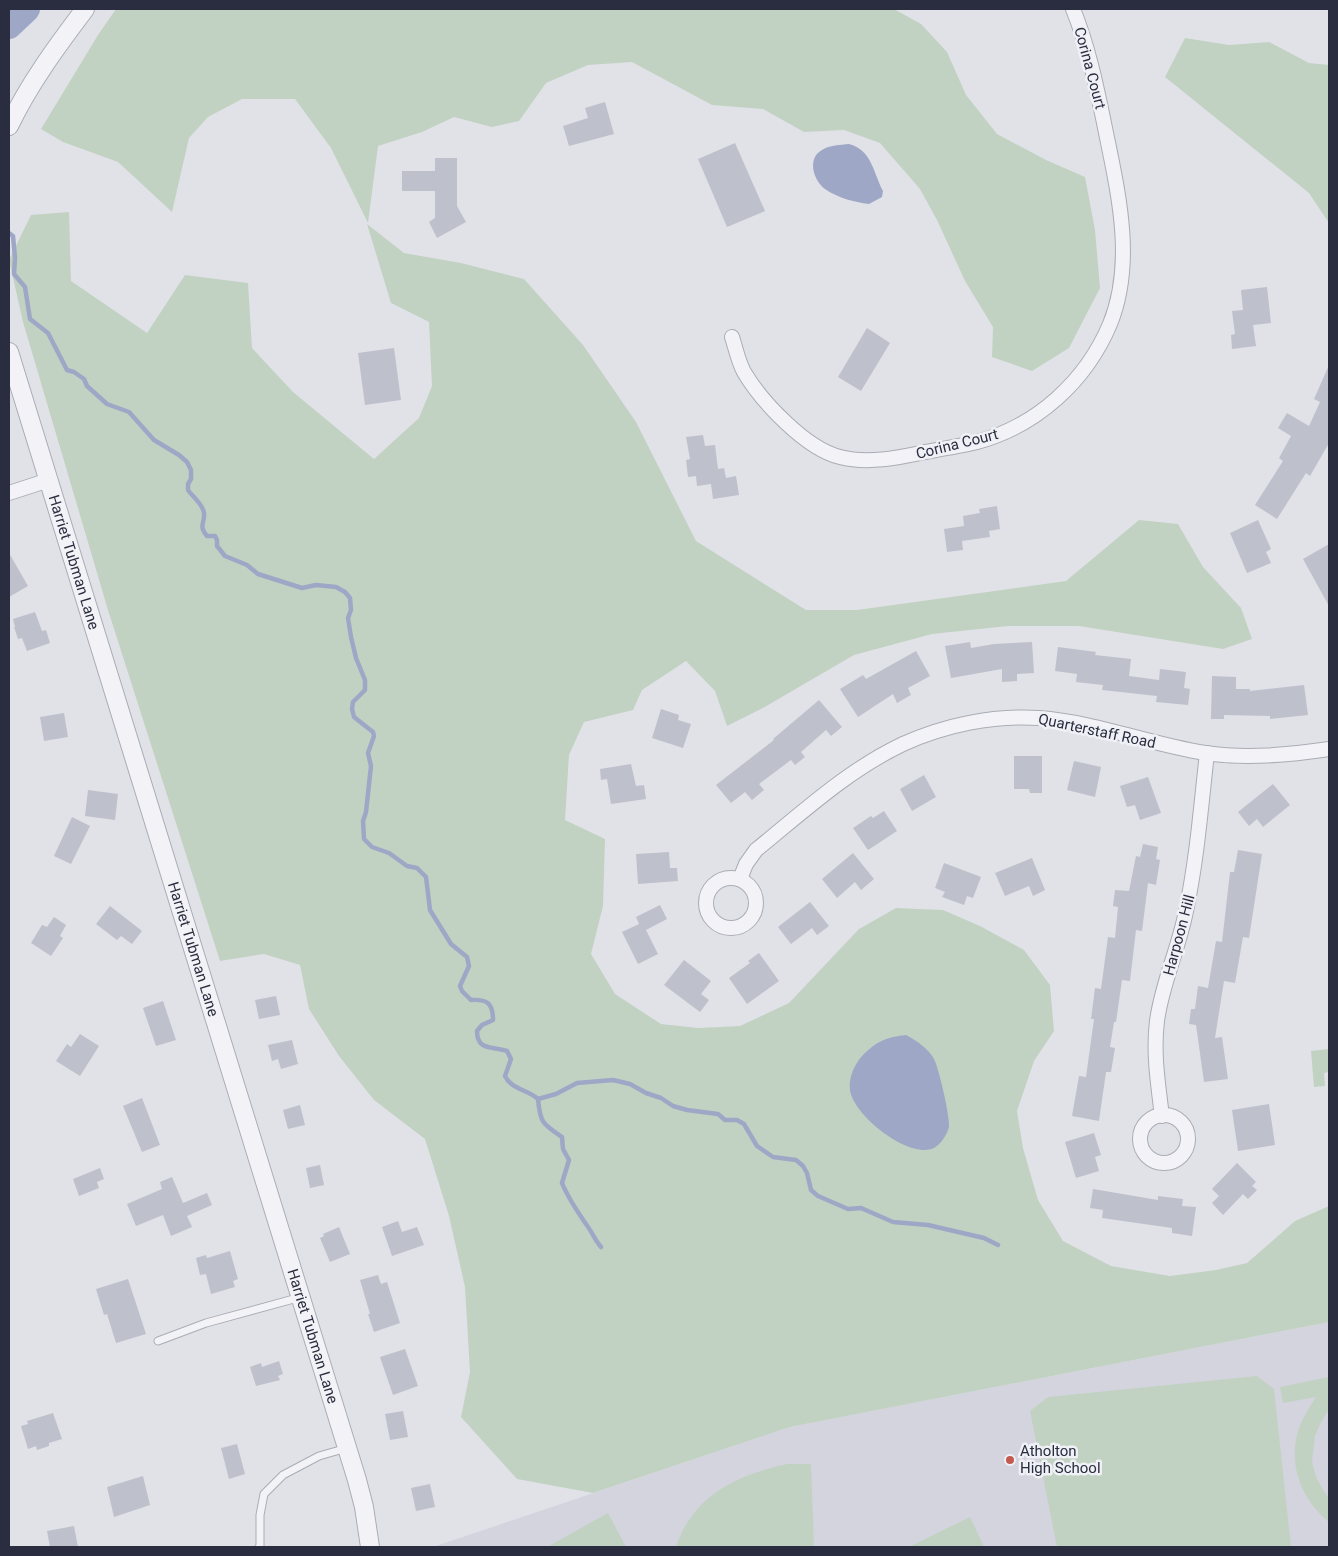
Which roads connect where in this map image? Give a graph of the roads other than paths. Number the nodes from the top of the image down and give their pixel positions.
1 (85, 9) edge
2 (1073, 9) edge
3 (9, 126) edge
4 (732, 337) dead end
5 (9, 352) edge
6 (49, 480) junction
7 (9, 493) edge
8 (1329, 749) edge
9 (1207, 753) junction
10 (740, 879) dead end
11 (1162, 1116) dead end
12 (301, 1297) junction
13 (158, 1341) dead end
14 (347, 1448) junction
15 (258, 1547) edge
16 (370, 1547) edge

1 - 3 street
2 - 4 street, Corina Court
5 - 6 street, Harriet Tubman Lane
6 - 7 street
6 - 12 street, Harriet Tubman Lane
8 - 9 street, Quarterstaff Road
9 - 10 street, Quarterstaff Road
9 - 11 street, Harpoon Hill
12 - 13 lane
12 - 14 street, Harriet Tubman Lane
14 - 15 lane
14 - 16 street, Harriet Tubman Lane

